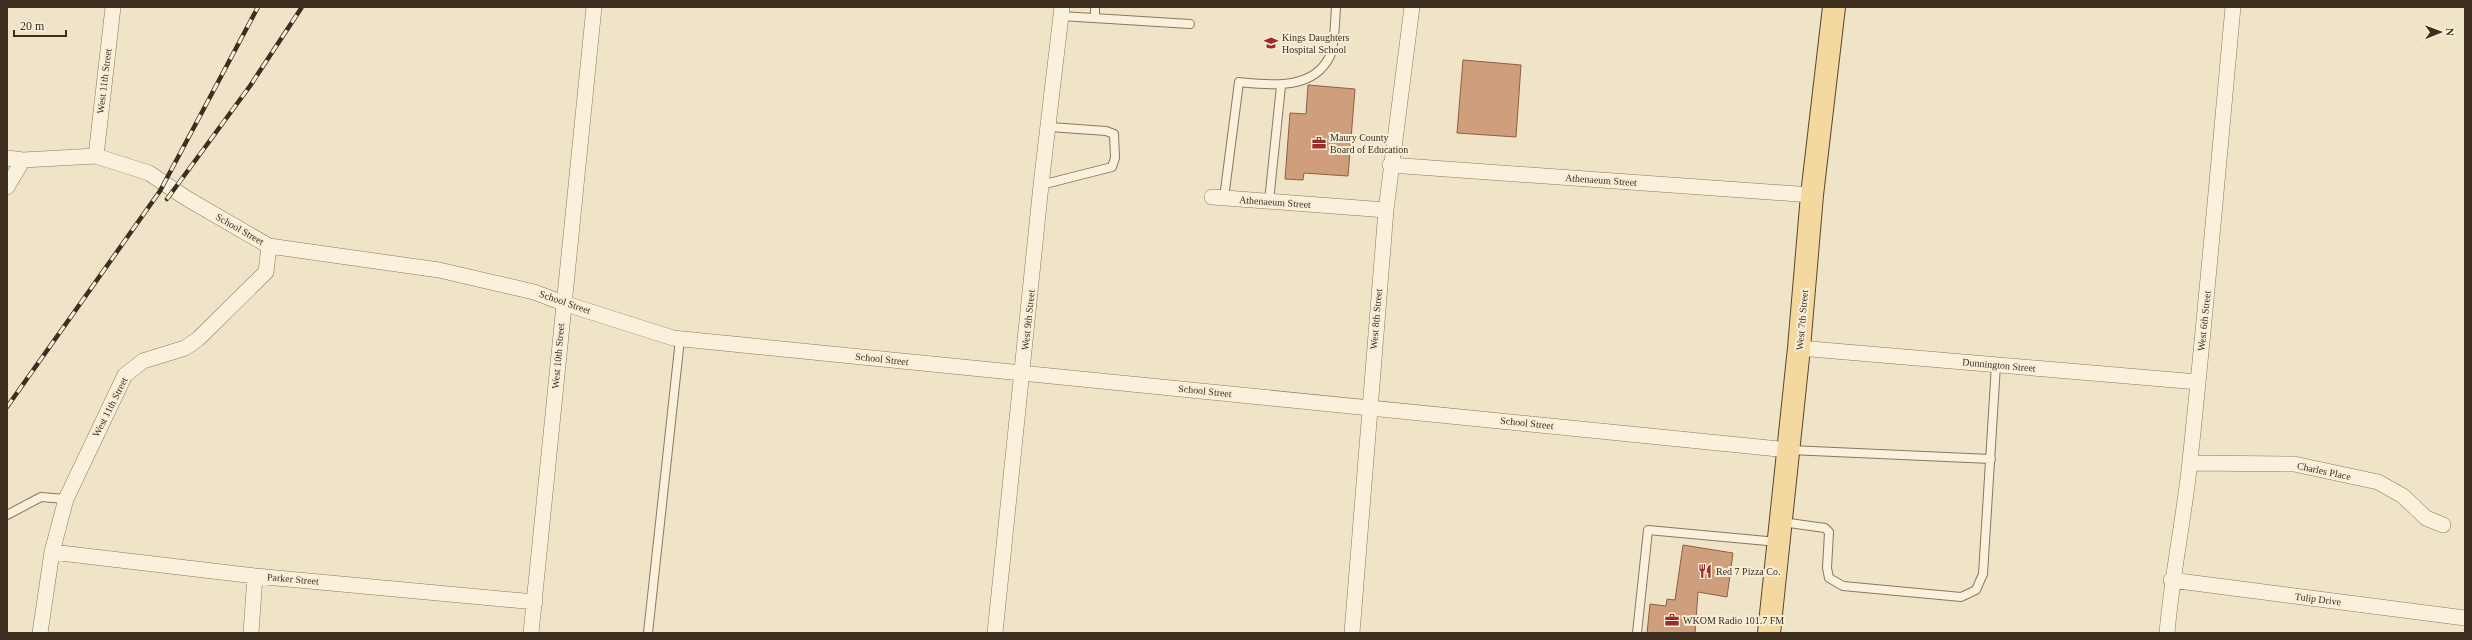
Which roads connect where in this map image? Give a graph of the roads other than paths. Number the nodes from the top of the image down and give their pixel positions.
1 (113, 7) edge
2 (594, 7) edge
3 (1095, 7) edge
4 (1336, 7) edge
5 (1412, 7) edge
6 (1834, 7) edge
7 (2232, 7) edge
8 (1062, 11) edge
9 (1095, 18) junction
10 (1190, 24) dead end
11 (1281, 86) junction
12 (1050, 127) junction
13 (96, 156) junction
14 (7, 158) edge
15 (23, 160) junction
16 (1390, 165) junction
17 (1041, 185) junction
18 (7, 187) edge
19 (1812, 195) junction
20 (1218, 198) joint
21 (1269, 201) junction
22 (1386, 210) junction
23 (268, 246) junction
24 (563, 303) junction
25 (680, 339) junction
26 (1799, 348) junction
27 (1996, 365) junction
28 (1022, 372) junction
29 (2198, 382) junction
30 (1370, 408) junction
31 (1789, 450) junction
32 (1991, 459) junction
33 (2190, 463) junction
34 (66, 499) junction
35 (7, 515) edge
36 (2442, 525) dead end
37 (1778, 532) junction
38 (52, 552) junction
39 (255, 576) junction
40 (2171, 580) junction
41 (535, 602) junction
42 (2465, 618) edge
43 (40, 633) edge
44 (250, 633) edge
45 (531, 633) edge
46 (648, 633) edge
47 (995, 633) edge
48 (1352, 633) edge
49 (1637, 633) edge
50 (1769, 633) edge
51 (2167, 633) edge

1 - 13 street, West 11th Street
2 - 24 street, West 10th Street
3 - 9 lane
4 - 11 lane
5 - 16 street, West 8th Street
6 - 19 main road, West 7th Street
7 - 29 street, West 6th Street
8 - 9 lane
8 - 12 street, West 9th Street
9 - 10 lane
11 - 20 lane
11 - 21 lane
12 - 17 street, West 9th Street
12 - 17 lane
13 - 15 street, School Street
13 - 23 street, School Street
14 - 15 street, School Street
15 - 18 street
16 - 19 street, Athenaeum Street
16 - 22 street, West 8th Street
17 - 28 street, West 9th Street
19 - 26 main road, West 7th Street
20 - 21 street, Athenaeum Street
21 - 22 street, Athenaeum Street
22 - 30 street, West 8th Street
23 - 24 street, School Street
23 - 34 street, West 11th Street
24 - 25 street, School Street
24 - 41 street, West 10th Street
25 - 28 street, School Street
25 - 46 lane
26 - 27 street, Dunnington Street
26 - 31 main road, West 7th Street
27 - 29 street, Dunnington Street
27 - 32 lane
28 - 30 street, School Street
28 - 47 street, West 9th Street
29 - 33 street, West 6th Street
30 - 31 street, School Street
30 - 48 street, West 8th Street
31 - 32 lane
31 - 37 main road, West 7th Street
32 - 37 lane
33 - 36 street, Charles Place
33 - 40 street, West 6th Street
34 - 35 lane
34 - 38 street, West 11th Street
37 - 49 lane
37 - 50 main road, West 7th Street
38 - 39 street, Parker Street
38 - 43 street, West 11th Street
39 - 41 street, Parker Street
39 - 44 street
40 - 42 street, Tulip Drive
40 - 51 street, West 6th Street
41 - 45 street, West 10th Street

